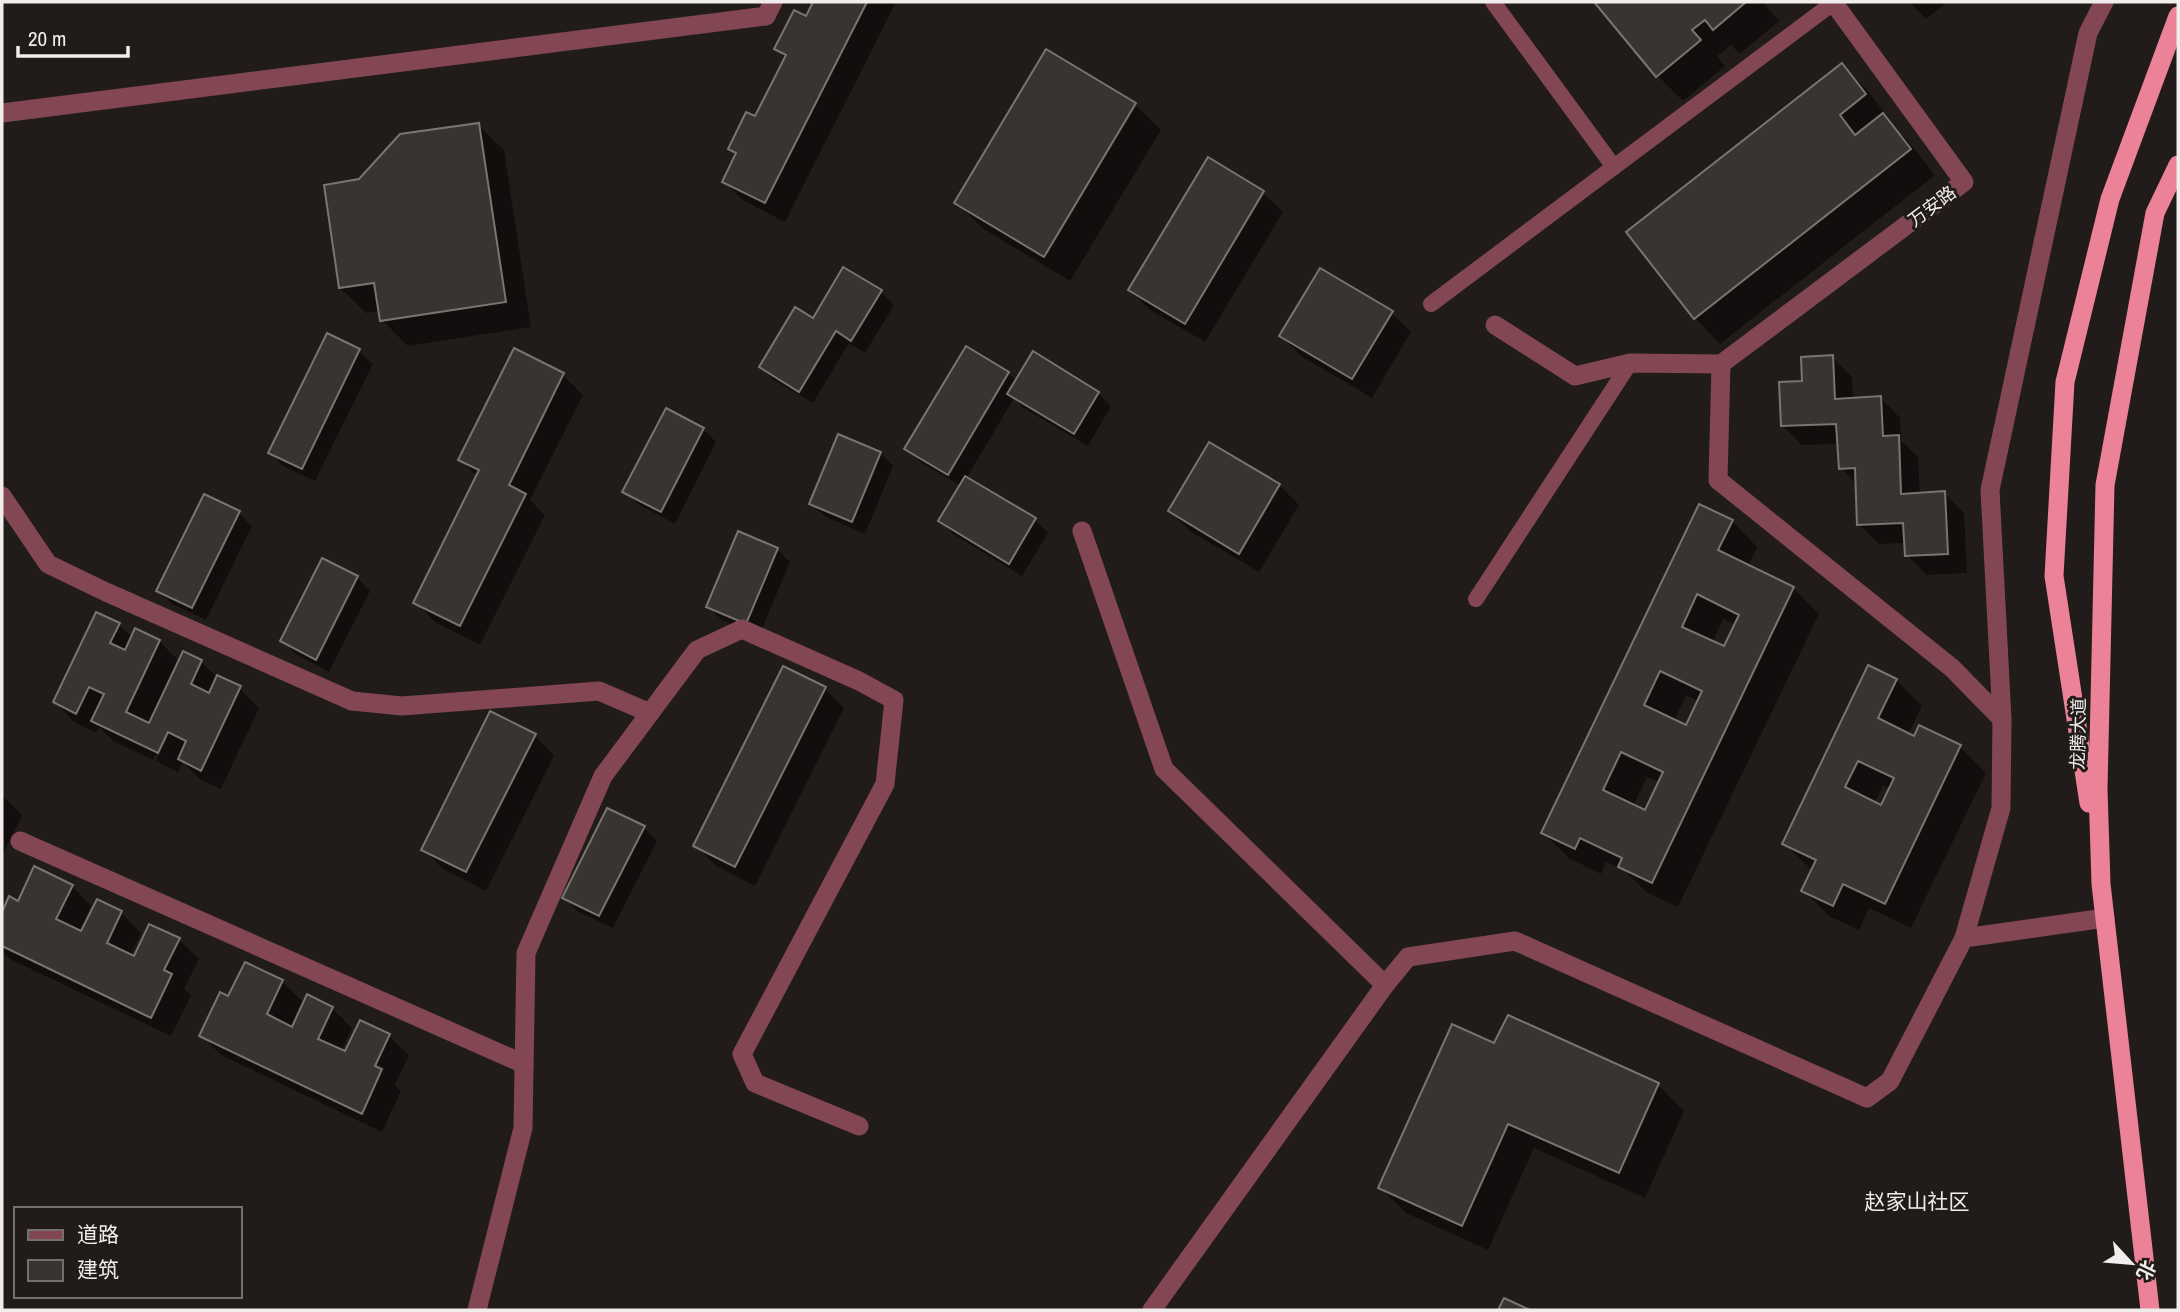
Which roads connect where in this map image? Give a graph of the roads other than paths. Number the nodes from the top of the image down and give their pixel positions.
1 (772, 2) edge
2 (1493, 2) edge
3 (1833, 2) edge
4 (2104, 2) edge
5 (2178, 16) edge
6 (2, 113) edge
7 (2178, 165) edge
8 (1614, 167) junction
9 (1431, 304) dead end
10 (1495, 325) dead end
11 (1630, 363) junction
12 (1721, 364) junction
13 (2, 496) edge
14 (1082, 531) dead end
15 (1476, 599) dead end
16 (650, 713) junction
17 (2002, 719) junction
18 (20, 841) dead end
19 (2101, 884) junction
20 (2105, 918) junction
21 (1964, 938) junction
22 (1385, 985) junction
23 (524, 1064) junction
24 (859, 1126) dead end
25 (477, 1310) edge
26 (1152, 1310) edge
27 (2150, 1310) edge

1 - 6 street
2 - 8 lane
3 - 8 lane
3 - 12 street, 万安路
4 - 17 street
5 - 19 highway
7 - 19 highway, 龙腾大道
8 - 9 lane
10 - 11 street
11 - 12 street
11 - 15 lane
12 - 17 street
13 - 16 street
14 - 22 street
16 - 23 street
16 - 24 street
17 - 21 street
18 - 23 street
19 - 20 highway, 龙腾大道
20 - 21 street
20 - 27 highway, 龙腾大道
21 - 22 street
22 - 26 street
23 - 25 street

